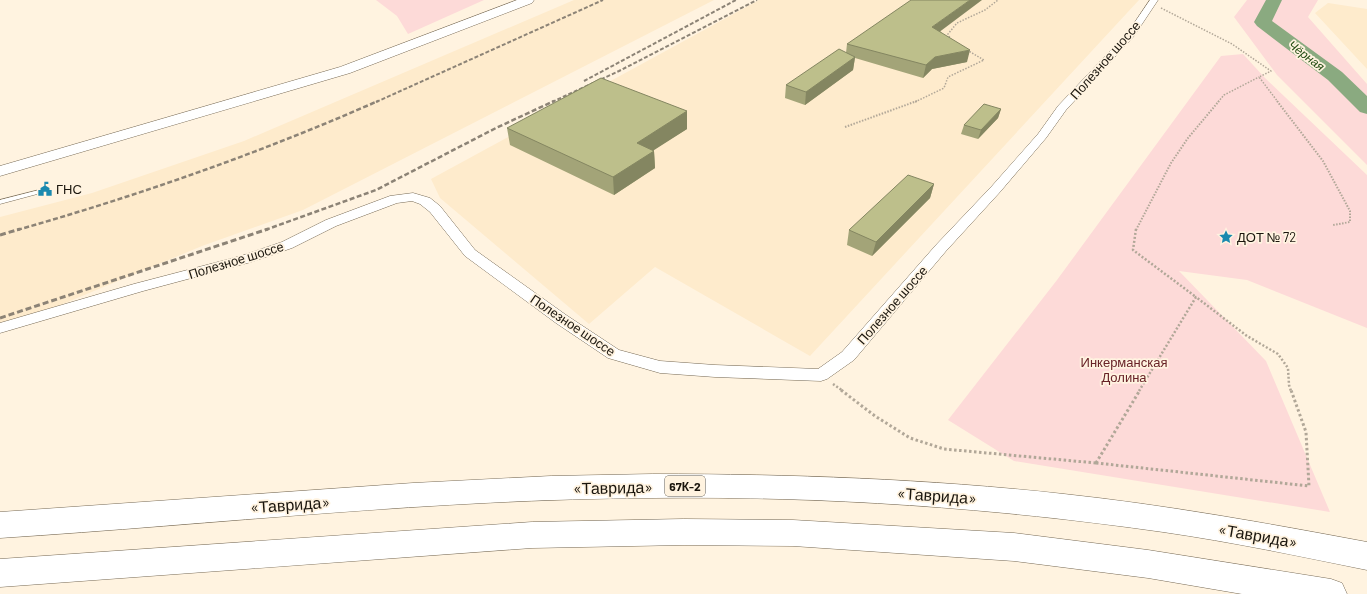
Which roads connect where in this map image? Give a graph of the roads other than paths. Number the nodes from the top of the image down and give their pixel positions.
1 (528, 0) edge
2 (1153, 2) edge
3 (0, 171) edge
4 (39, 192) dead end
5 (0, 202) edge
6 (0, 328) edge
7 (0, 525) edge
8 (1367, 556) edge
9 (0, 573) edge
10 (1331, 594) edge

1 - 3 main road
2 - 6 street, Полезное шоссе
4 - 5 lane
7 - 8 highway, «Таврида» / 67К-2
9 - 10 highway

